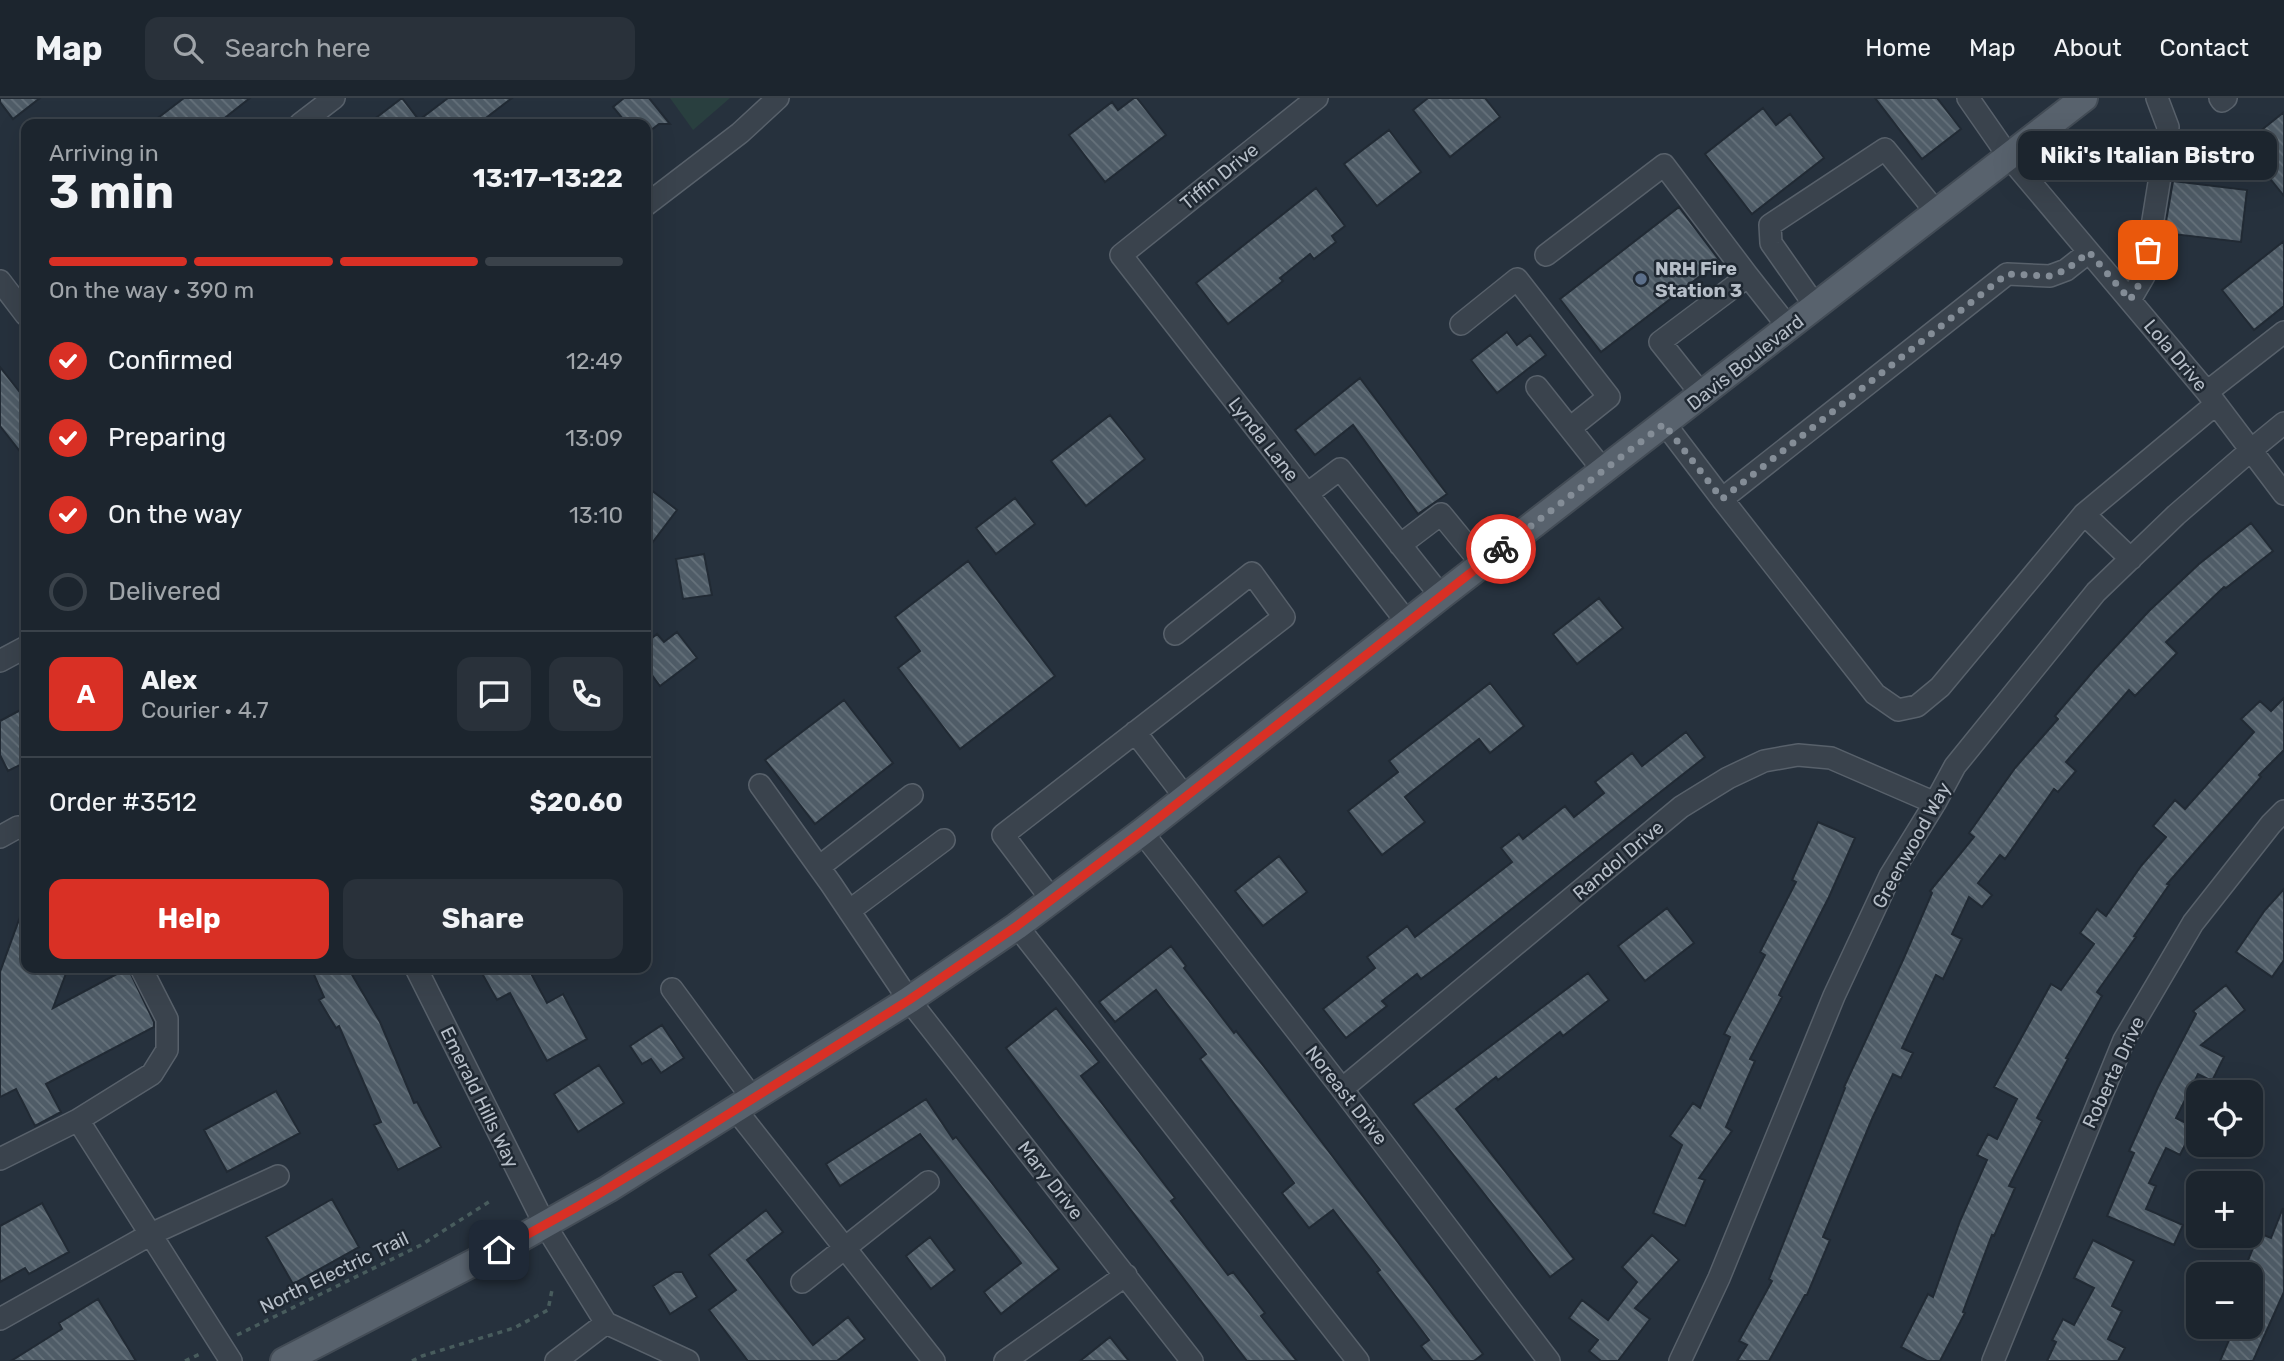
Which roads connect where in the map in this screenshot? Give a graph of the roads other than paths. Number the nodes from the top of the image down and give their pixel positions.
1 (334, 98) edge
2 (778, 98) edge
3 (1317, 98) edge
4 (1968, 98) edge
5 (2084, 98) edge
6 (2157, 98) edge
7 (2220, 98) edge
8 (2226, 98) edge
9 (307, 119) edge
10 (2009, 157) junction
11 (651, 201) edge
12 (1937, 213) junction
13 (2089, 252) junction
14 (1121, 255) joint
15 (1546, 255) dead end
16 (1748, 276) junction
17 (0, 281) edge
18 (2130, 300) junction
19 (1816, 307) junction
20 (21, 308) edge
21 (1461, 324) dead end
22 (1789, 328) junction
23 (2284, 332) edge
24 (1537, 387) dead end
25 (1702, 395) junction
26 (2211, 398) junction
27 (1664, 424) junction
28 (1570, 428) junction
29 (2281, 432) edge
30 (2250, 450) junction
31 (1603, 470) junction
32 (1307, 494) junction
33 (2284, 494) edge
34 (1722, 499) junction
35 (2084, 514) junction
36 (1400, 545) junction
37 (2130, 559) junction
38 (1482, 564) junction
39 (1441, 596) junction
40 (1407, 622) junction
41 (1175, 634) dead end
42 (21, 650) edge
43 (0, 661) edge
44 (1135, 732) junction
45 (760, 785) dead end
46 (912, 795) dead end
47 (1185, 797) junction
48 (1935, 803) junction
49 (2284, 811) edge
50 (21, 828) edge
51 (1142, 831) junction
52 (0, 837) edge
53 (944, 839) dead end
54 (819, 867) junction
55 (1052, 900) junction
56 (849, 911) junction
57 (1017, 926) junction
58 (144, 973) edge
59 (418, 973) edge
60 (672, 989) dead end
61 (909, 1000) junction
62 (1342, 1089) junction
63 (744, 1104) junction
64 (78, 1120) junction
65 (0, 1159) edge
66 (278, 1176) dead end
67 (928, 1182) dead end
68 (544, 1225) junction
69 (151, 1234) junction
70 (845, 1248) junction
71 (1126, 1275) junction
72 (802, 1282) dead end
73 (0, 1319) edge
74 (606, 1323) junction
75 (226, 1352) edge
76 (1019, 1357) edge
77 (284, 1361) edge
78 (556, 1361) edge
79 (688, 1361) edge
80 (934, 1361) edge
81 (1192, 1361) edge
82 (1358, 1361) edge
83 (1549, 1361) edge
84 (1680, 1361) edge
85 (1993, 1361) edge

1 - 9 street
2 - 11 street
3 - 14 street, Tiffin Drive
4 - 10 street, Lola Drive
5 - 10 main road, Davis Boulevard
6 - 18 street
7 - 8 street
10 - 12 main road, Davis Boulevard
10 - 13 street, Lola Drive
12 - 19 main road, Davis Boulevard
12 - 19 street
13 - 18 street, Lola Drive
13 - 34 street
14 - 32 street, Lynda Lane
15 - 16 street
16 - 22 street
16 - 25 street
17 - 20 street
18 - 26 street, Lola Drive
19 - 22 main road, Davis Boulevard
21 - 28 street
22 - 25 main road, Davis Boulevard
23 - 26 street
24 - 28 street
25 - 27 main road, Davis Boulevard
26 - 30 street, Lola Drive
26 - 35 street
27 - 31 main road, Davis Boulevard
27 - 34 street
28 - 31 street
29 - 30 street, Greenwood Way
30 - 33 street, Lola Drive
30 - 37 street, Greenwood Way
31 - 38 main road, Davis Boulevard
32 - 36 street
32 - 40 street, Lynda Lane
34 - 35 street
35 - 37 street
36 - 38 street
36 - 39 street
37 - 48 street, Greenwood Way
38 - 39 main road, Davis Boulevard
39 - 40 main road, Davis Boulevard
40 - 47 main road, Davis Boulevard
41 - 44 street
42 - 43 street
44 - 47 street
44 - 55 street
45 - 54 street, Mary Drive
46 - 54 street
47 - 51 main road, Davis Boulevard
48 - 62 street, Randol Drive
48 - 84 street, Greenwood Way
49 - 85 street, Roberta Drive
50 - 52 street
51 - 55 main road, Davis Boulevard
51 - 62 street, Noreast Drive
53 - 56 street
54 - 56 street, Mary Drive
55 - 57 main road, Davis Boulevard
56 - 61 street, Mary Drive
57 - 61 main road, Davis Boulevard
57 - 82 street
58 - 64 street
59 - 68 street, Emerald Hills Way
60 - 63 street
61 - 63 main road, Davis Boulevard
61 - 71 street, Mary Drive
62 - 83 street, Noreast Drive
63 - 68 main road, Davis Boulevard
63 - 70 street
64 - 65 street
64 - 69 street
66 - 69 street
67 - 70 street
68 - 74 street, Emerald Hills Way
68 - 77 main road, Davis Boulevard
69 - 73 street
69 - 75 street
70 - 72 street
70 - 80 street
71 - 76 street
71 - 81 street, Mary Drive
74 - 78 street
74 - 79 street

